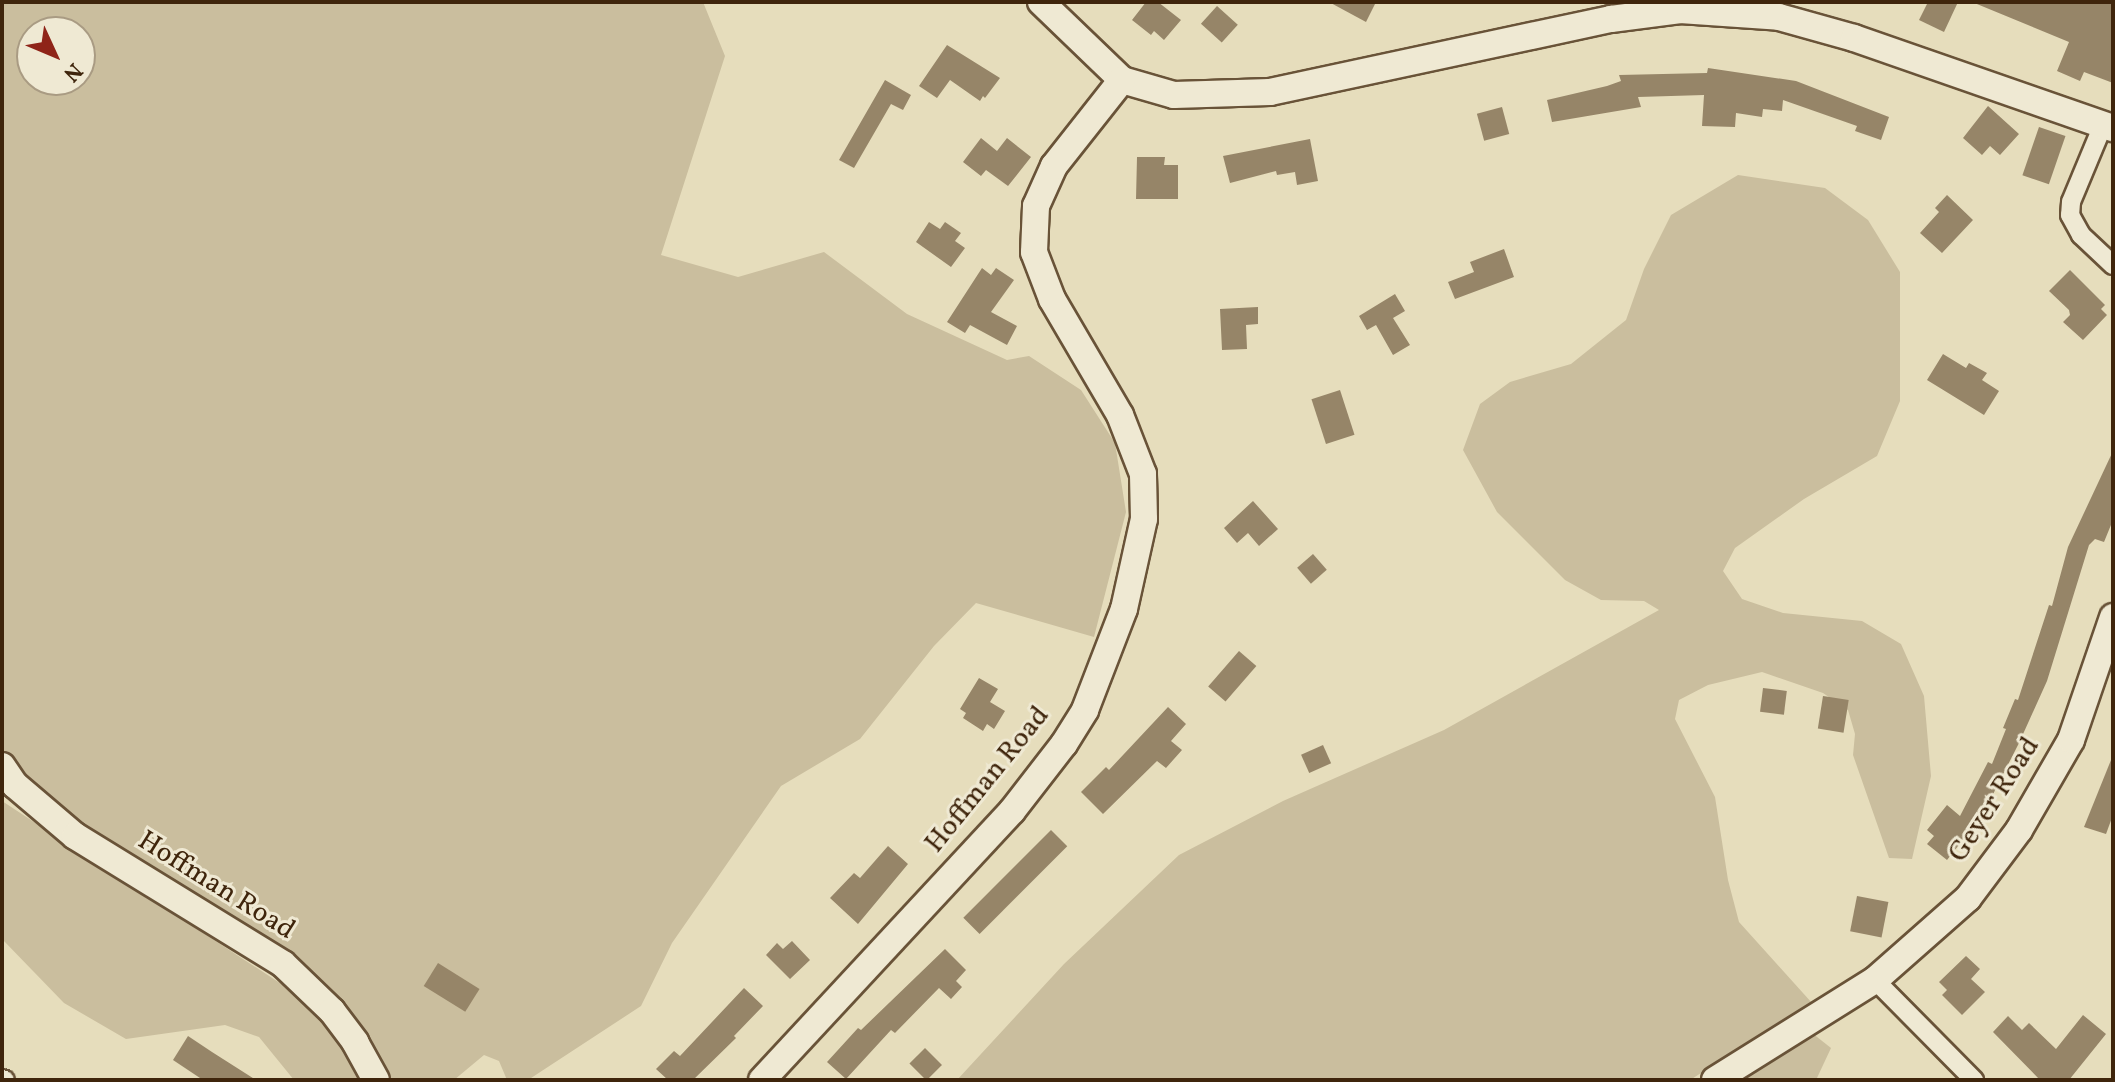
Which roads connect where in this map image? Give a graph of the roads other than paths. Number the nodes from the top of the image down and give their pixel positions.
1 (1041, 2) edge
2 (1122, 80) junction
3 (2108, 126) edge
4 (2113, 265) edge
5 (2113, 617) edge
6 (2, 766) edge
7 (1875, 980) junction
8 (376, 1080) edge
9 (762, 1080) edge
10 (1715, 1080) edge
11 (1974, 1080) edge

1 - 2 street
2 - 3 street
2 - 9 street, Hoffman Road
3 - 4 street
5 - 7 street, Geyer Road
6 - 8 street, Hoffman Road
7 - 10 street, Geyer Road
7 - 11 street

